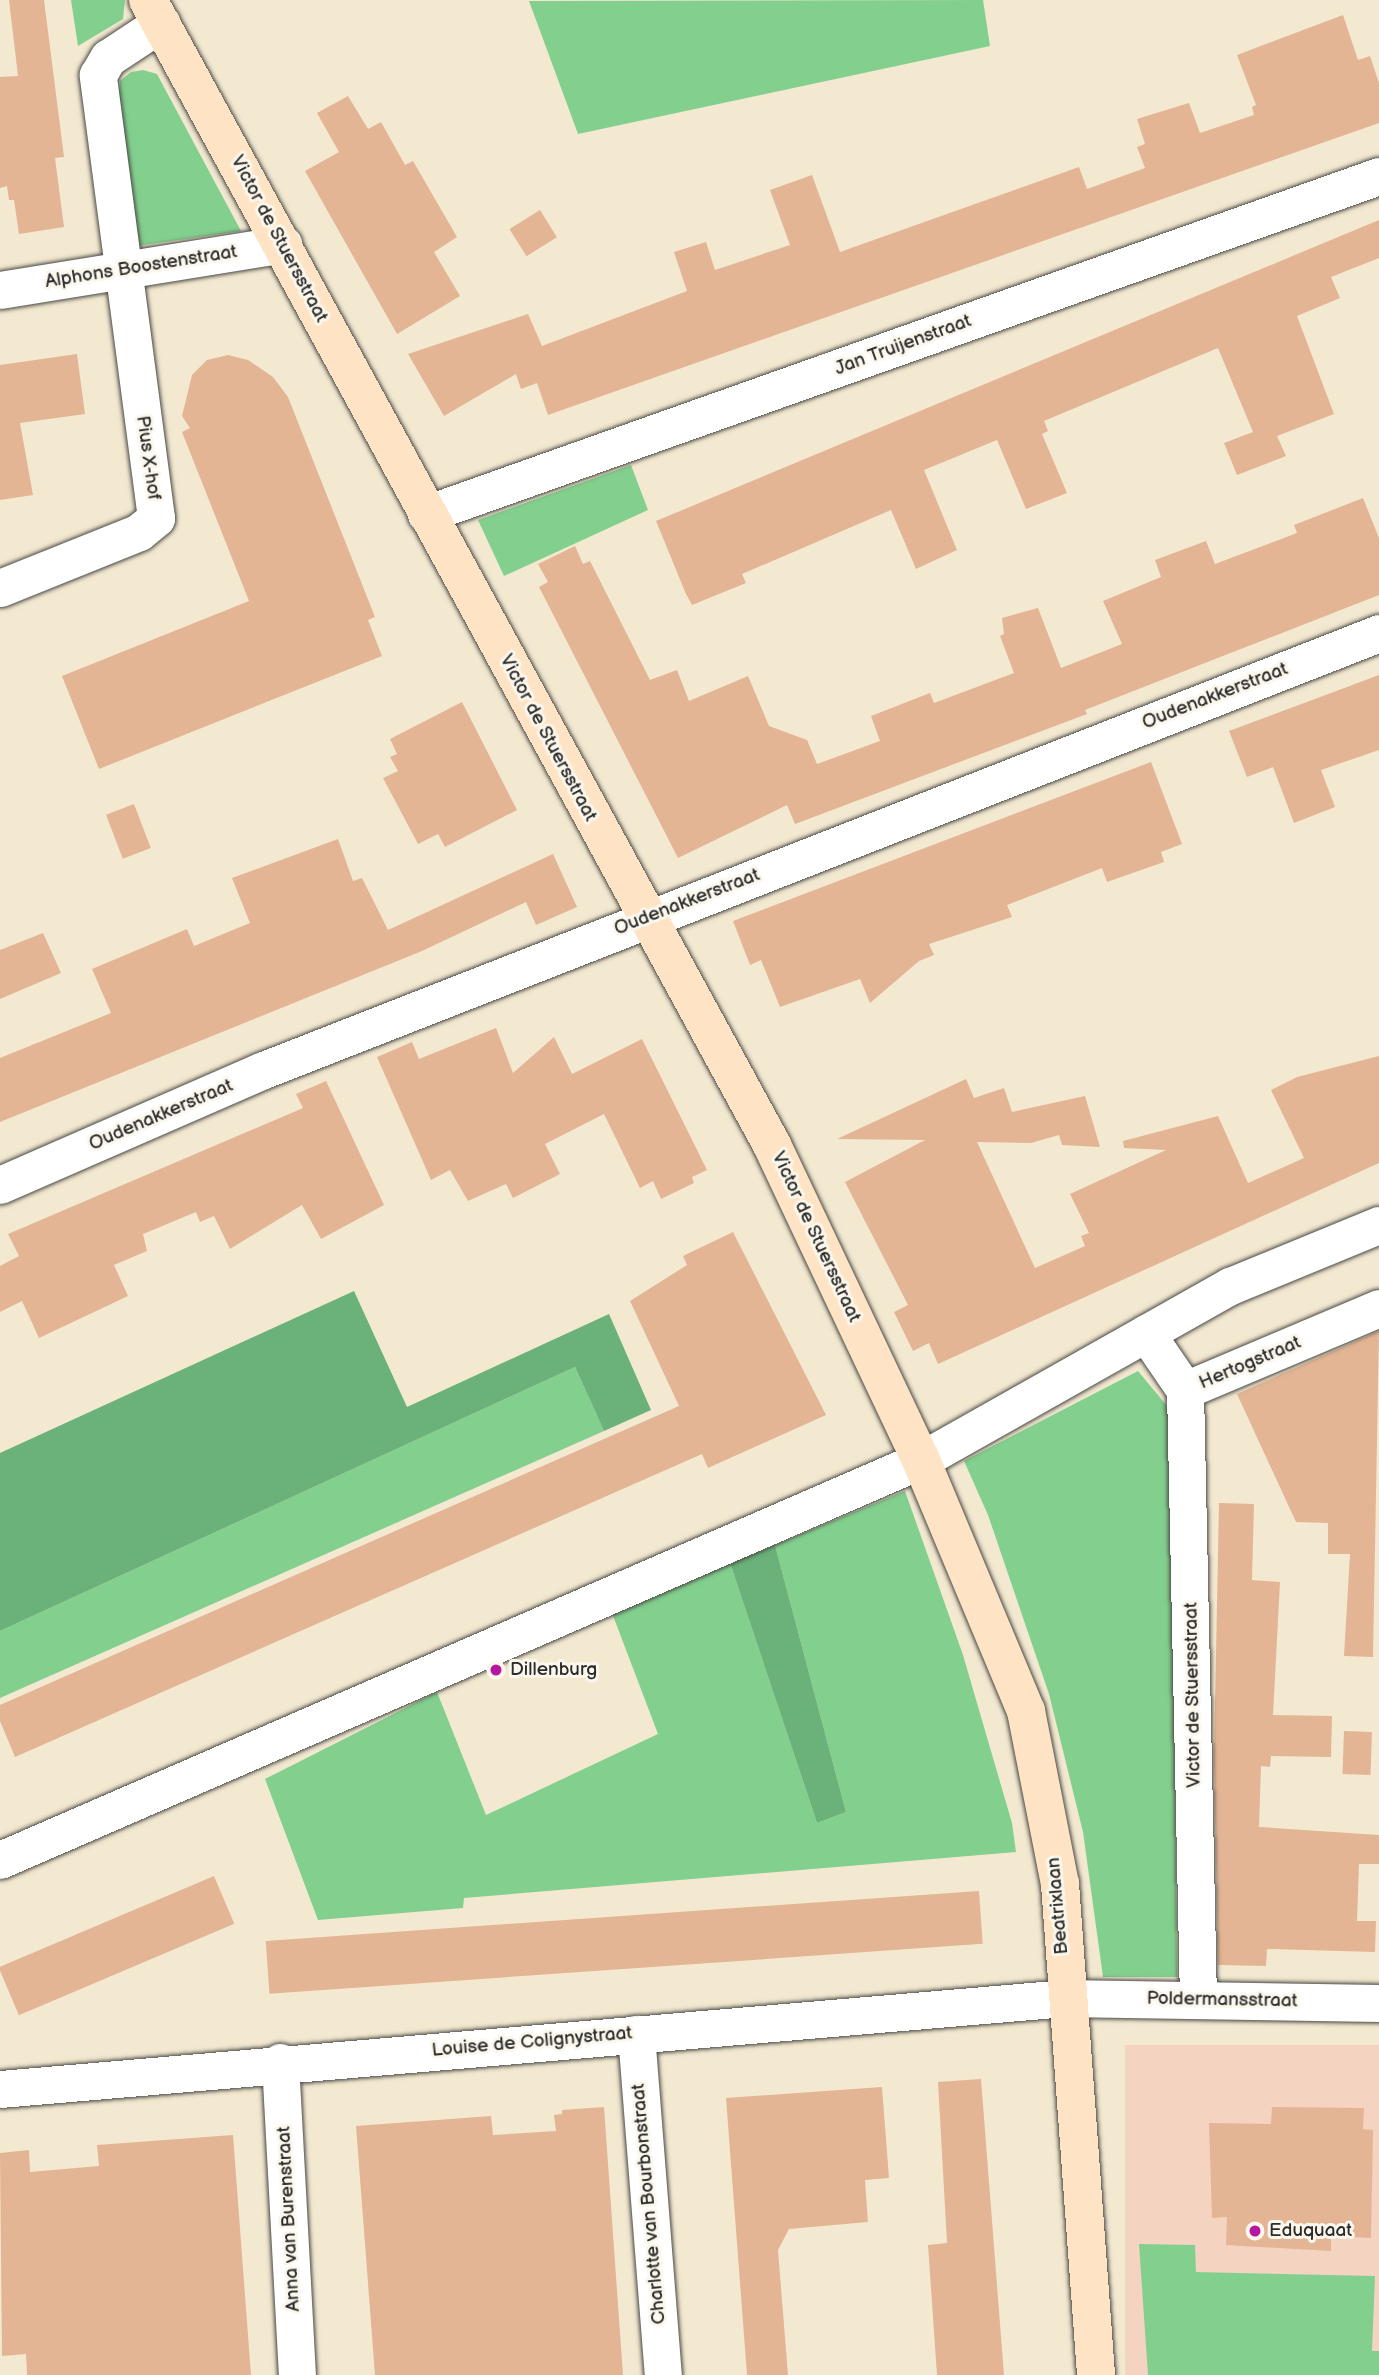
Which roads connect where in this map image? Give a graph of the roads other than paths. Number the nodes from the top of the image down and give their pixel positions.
1 (155, 11) edge
2 (1379, 176) edge
3 (283, 244) junction
4 (122, 270) junction
5 (0, 290) edge
6 (426, 514) junction
7 (0, 588) edge
8 (1379, 633) edge
9 (645, 918) junction
10 (0, 1185) edge
11 (1379, 1224) edge
12 (1379, 1308) edge
13 (1146, 1333) junction
14 (1185, 1390) junction
15 (921, 1460) junction
16 (0, 1860) edge
17 (1065, 1998) junction
18 (1198, 2000) junction
19 (1379, 2003) edge
20 (635, 2034) junction
21 (280, 2062) junction
22 (0, 2089) edge
23 (297, 2375) edge
24 (663, 2375) edge
25 (1096, 2375) edge

1 - 3 street, Victor de Stuersstraat
1 - 4 street, Victor de Stuersstraat
2 - 6 street, Jan Truijenstraat
3 - 4 street, Alphons Boostenstraat
3 - 6 street, Victor de Stuersstraat
4 - 5 street, Alphons Boostenstraat
4 - 7 street, Pius X-hof
6 - 9 street, Victor de Stuersstraat
8 - 9 street, Oudenakkerstraat
9 - 10 street, Oudenakkerstraat
9 - 15 street, Victor de Stuersstraat
11 - 13 street
12 - 14 street, Hertogstraat
13 - 14 street, Hertogstraat
13 - 15 street
14 - 18 street, Victor de Stuersstraat
15 - 16 street
15 - 17 street, Beatrixlaan
17 - 18 street, Poldermansstraat
17 - 20 street, Louise de Colignystraat
17 - 25 street, Beatrixlaan
18 - 19 street, Poldermansstraat
20 - 21 street, Louise de Colignystraat
20 - 24 street, Charlotte van Bourbonstraat
21 - 22 street, Louise de Colignystraat
21 - 23 street, Anna van Burenstraat

